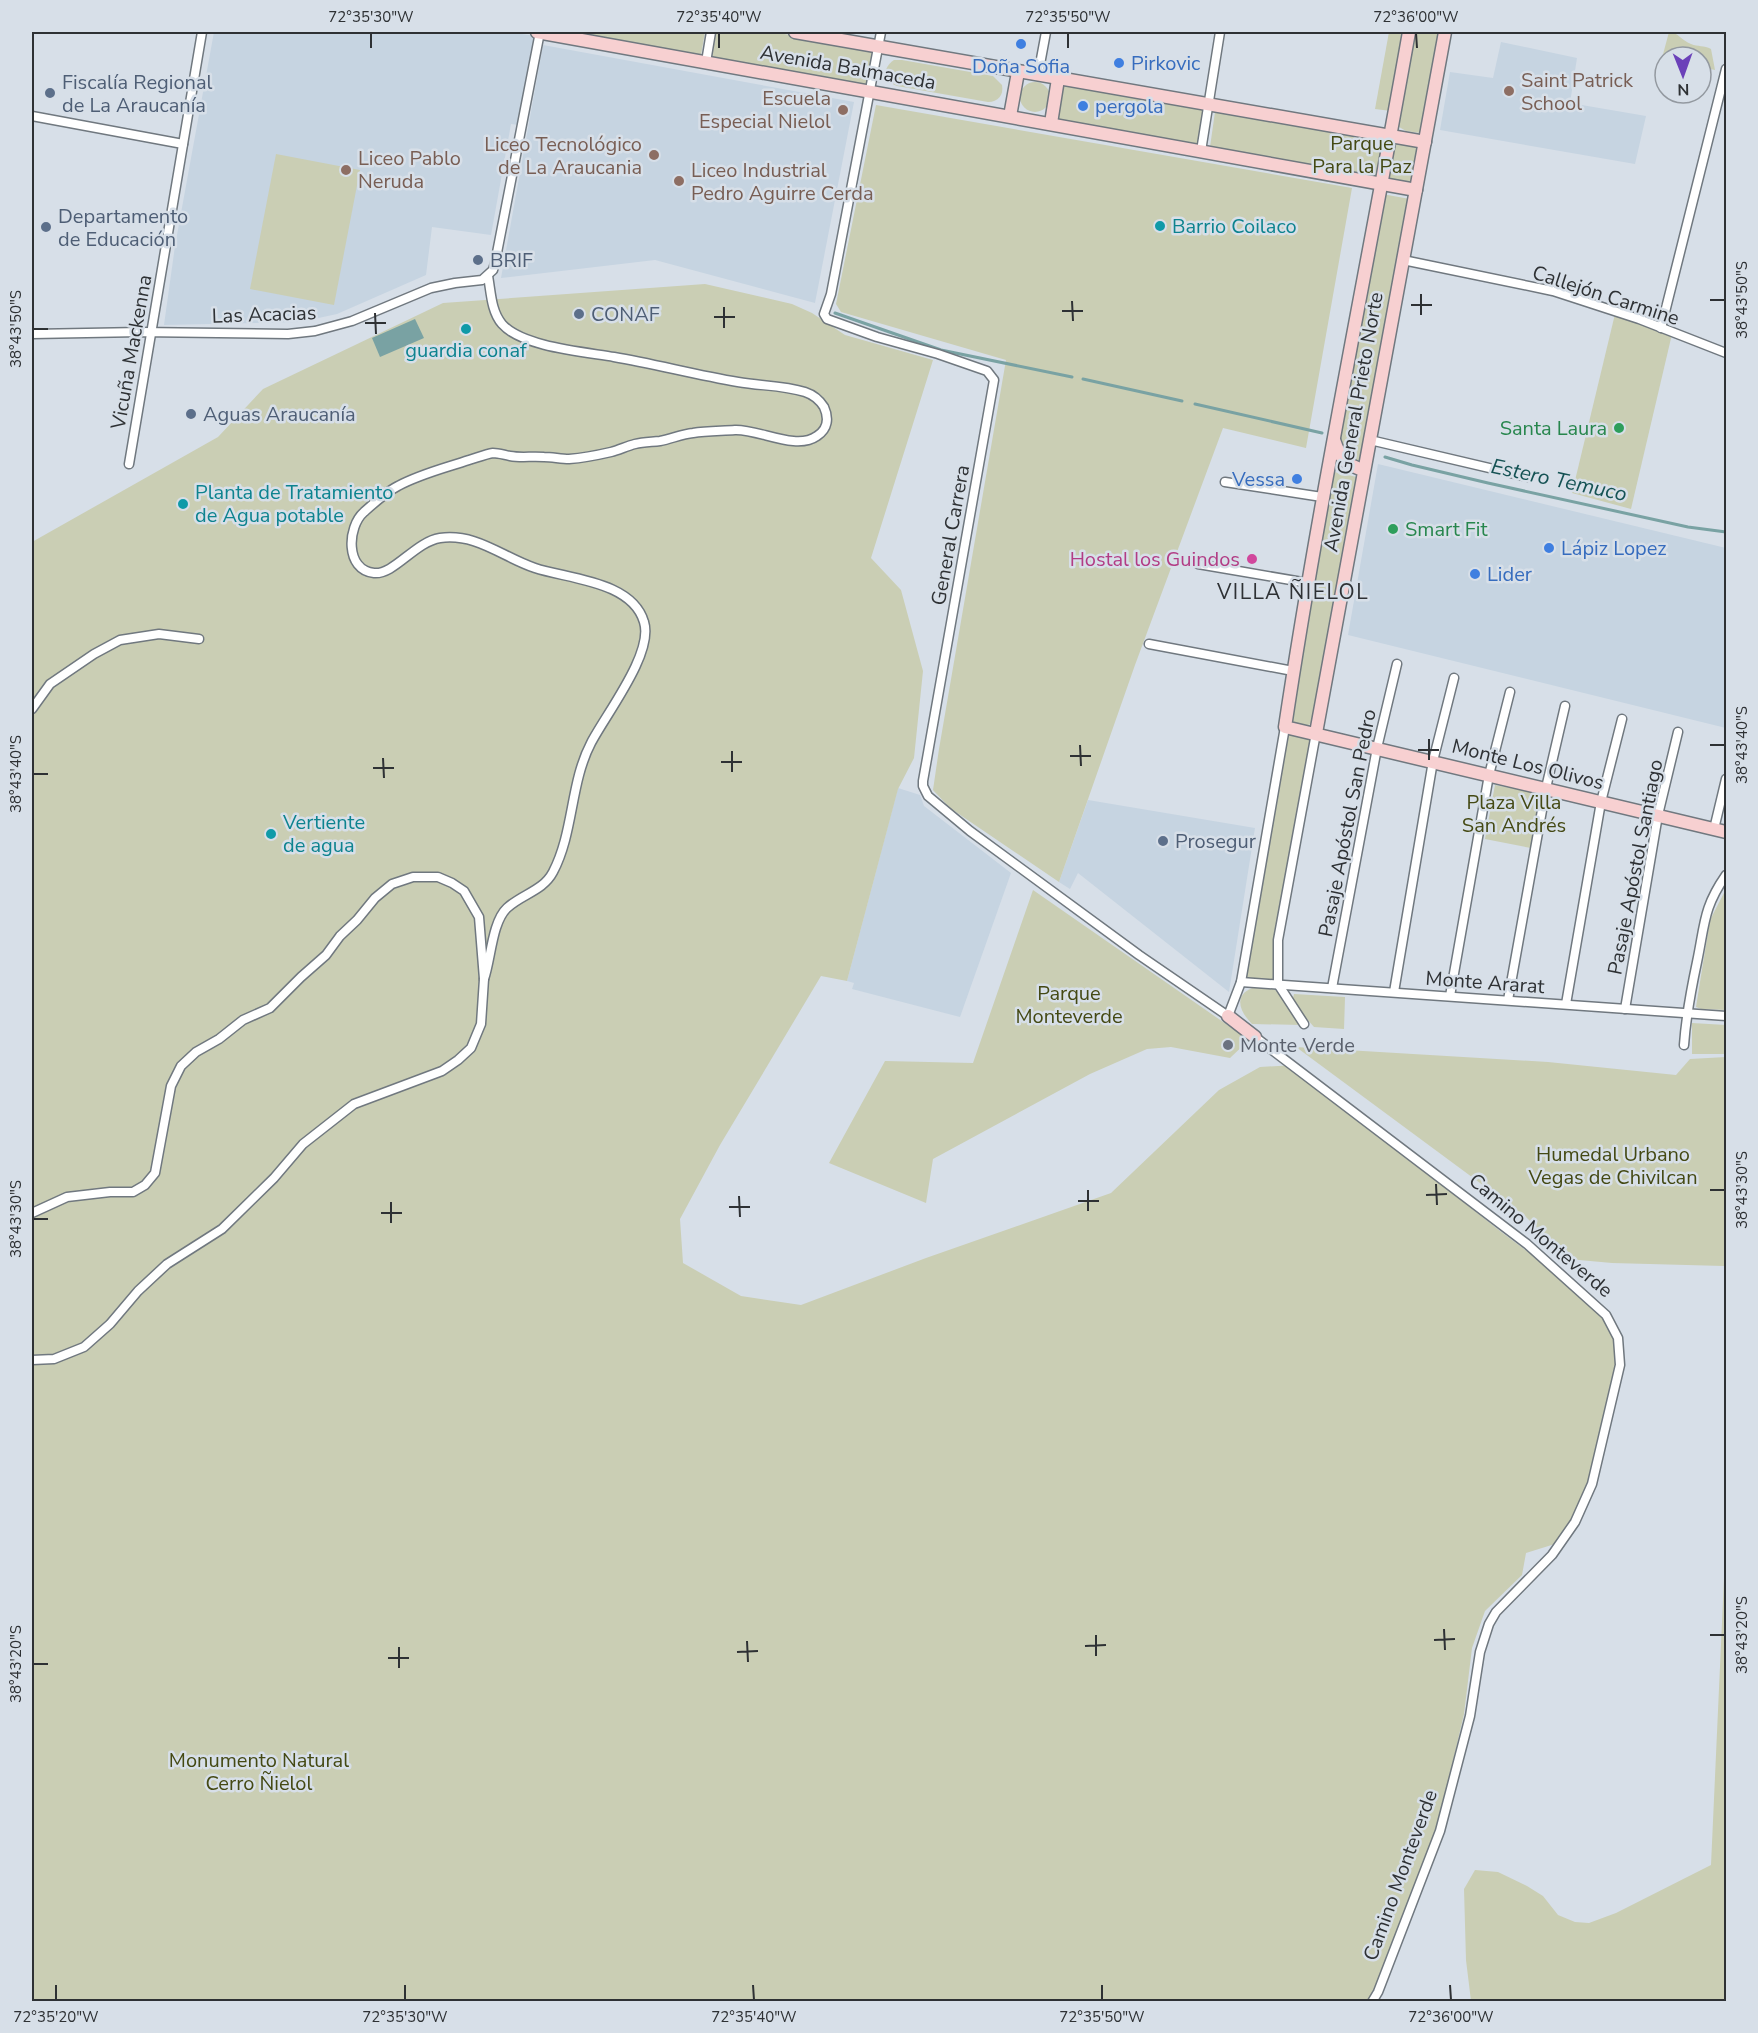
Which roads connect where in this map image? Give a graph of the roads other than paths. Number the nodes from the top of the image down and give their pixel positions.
1 (202, 32) edge
2 (539, 32) edge
3 (711, 32) edge
4 (795, 32) edge
5 (881, 32) edge
6 (1046, 32) edge
7 (1221, 32) edge
8 (1408, 32) edge
9 (1445, 32) edge
10 (878, 47) junction
11 (706, 62) junction
12 (1726, 69) edge
13 (1018, 72) junction
14 (1038, 75) junction
15 (1058, 79) junction
16 (870, 91) junction
17 (1208, 105) junction
18 (32, 116) edge
19 (1010, 116) junction
20 (1051, 123) junction
21 (1390, 135) junction
22 (1425, 142) junction
23 (183, 144) junction
24 (1201, 151) junction
25 (1382, 183) junction
26 (1416, 190) junction
27 (1403, 260) junction
28 (488, 276) junction
29 (1661, 328) junction
30 (152, 332) junction
31 (32, 334) edge
32 (1726, 353) edge
33 (1333, 436) junction
34 (1370, 440) junction
35 (129, 464) dead end
36 (1364, 470) junction
37 (1528, 477) dead end
38 (1225, 482) dead end
39 (1322, 497) junction
40 (1198, 564) dead end
41 (1308, 582) junction
42 (199, 639) dead end
43 (1149, 644) dead end
44 (1397, 664) dead end
45 (1293, 670) junction
46 (1454, 678) dead end
47 (1510, 692) dead end
48 (1565, 706) dead end
49 (32, 709) edge
50 (1622, 719) dead end
51 (1285, 727) junction
52 (1678, 732) dead end
53 (1316, 733) junction
54 (1377, 748) junction
55 (1433, 761) junction
56 (1489, 775) junction
57 (1726, 779) edge
58 (1546, 788) junction
59 (1601, 802) junction
60 (1658, 815) junction
61 (1720, 830) edge
62 (1726, 875) edge
63 (484, 979) junction
64 (1241, 982) junction
65 (1278, 984) junction
66 (1332, 988) junction
67 (1394, 992) junction
68 (1450, 996) junction
69 (1508, 1000) junction
70 (1566, 1004) junction
71 (1625, 1009) junction
72 (1686, 1013) junction
73 (1228, 1016) junction
74 (1726, 1016) edge
75 (1305, 1024) dead end
76 (1255, 1037) joint
77 (1684, 1044) dead end
78 (32, 1213) edge
79 (32, 1360) edge
80 (1372, 2001) edge

1 - 23 street, Vicuña Mackenna
2 - 11 main road, Avenida Balmaceda
2 - 28 street
3 - 11 street
4 - 10 main road, Avenida Balmaceda
5 - 10 street, General Carrera
6 - 14 street
7 - 17 street
8 - 21 main road, Avenida General Prieto Norte
9 - 22 main road, Avenida General Prieto Norte
10 - 13 main road, Avenida Balmaceda
10 - 16 street, General Carrera
11 - 16 main road, Avenida Balmaceda
12 - 29 street
13 - 14 main road, Avenida Balmaceda
13 - 19 main road
14 - 15 main road, Avenida Balmaceda
15 - 17 main road, Avenida Balmaceda
15 - 20 main road
16 - 19 main road, Avenida Balmaceda
16 - 73 street, General Carrera
17 - 21 main road, Avenida Balmaceda
17 - 24 street
18 - 23 street
19 - 20 main road, Avenida Balmaceda
20 - 24 main road, Avenida Balmaceda
21 - 22 main road, Avenida Balmaceda
21 - 25 main road, Avenida General Prieto Norte
22 - 26 main road, Avenida General Prieto Norte
23 - 30 street, Vicuña Mackenna
24 - 25 main road, Avenida Balmaceda
25 - 26 main road, Avenida Balmaceda
25 - 33 main road, Avenida General Prieto Norte
26 - 27 main road, Avenida General Prieto Norte
27 - 29 street, Callejón Carmine
27 - 34 main road, Avenida General Prieto Norte
28 - 30 street, Las Acacias
28 - 63 street
29 - 32 street, Callejón Carmine
30 - 31 street, Las Acacias
30 - 35 street, Vicuña Mackenna
33 - 36 main road
33 - 39 main road, Avenida General Prieto Norte
34 - 36 main road, Avenida General Prieto Norte
34 - 37 street
36 - 53 main road, Avenida General Prieto Norte
38 - 39 street
39 - 41 main road, Avenida General Prieto Norte
40 - 41 street
41 - 45 main road, Avenida General Prieto Norte
42 - 49 street
43 - 45 street
44 - 54 street, Pasaje Apóstol San Pedro
45 - 51 main road, Avenida General Prieto Norte
46 - 55 street
47 - 56 street
48 - 58 street
50 - 59 street
51 - 53 main road, Monte Los Olivos
51 - 64 street, Avenida General Prieto Norte
52 - 60 street, Pasaje Apóstol Santiago
53 - 54 main road, Monte Los Olivos
53 - 65 street, Avenida General Prieto Norte
54 - 55 main road, Monte Los Olivos
54 - 66 street, Pasaje Apóstol San Pedro
55 - 56 main road, Monte Los Olivos
55 - 67 street
56 - 58 main road, Monte Los Olivos
56 - 68 street
57 - 61 street
58 - 59 main road, Monte Los Olivos
58 - 69 street
59 - 60 main road, Monte Los Olivos
59 - 70 street
60 - 61 main road, Monte Los Olivos
60 - 71 street, Pasaje Apóstol Santiago
62 - 72 street
63 - 78 street
63 - 79 street
64 - 65 street, Monte Ararat
64 - 73 street, Avenida General Prieto Norte
65 - 66 street, Monte Ararat
65 - 75 street
66 - 67 street, Monte Ararat
67 - 68 street, Monte Ararat
68 - 69 street, Monte Ararat
69 - 70 street, Monte Ararat
70 - 71 street, Monte Ararat
71 - 72 street, Monte Ararat
72 - 74 street, Monte Ararat
72 - 77 street
73 - 76 main road, Camino Monteverde
76 - 80 street, Camino Monteverde

